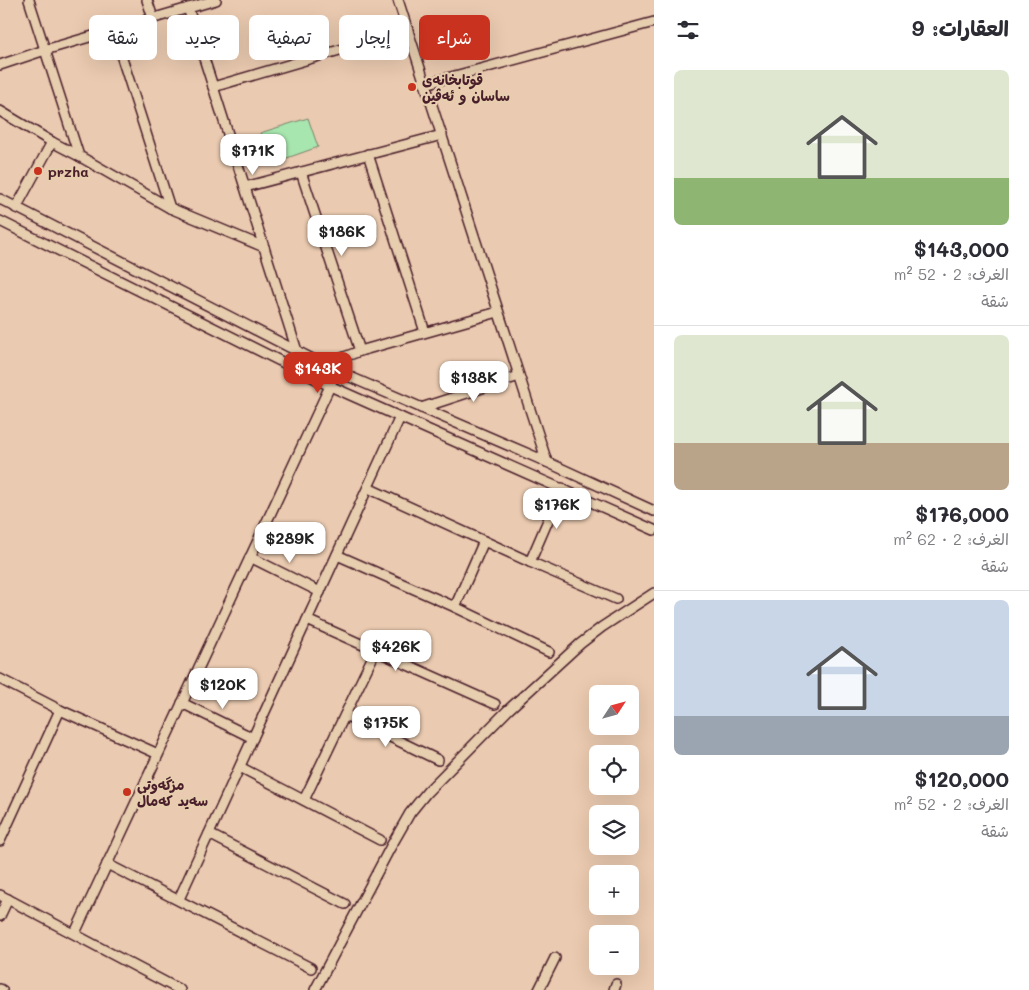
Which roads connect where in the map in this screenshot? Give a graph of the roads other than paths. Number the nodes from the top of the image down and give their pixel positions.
1 (30, 0) edge
2 (148, 0) edge
3 (216, 0) edge
4 (398, 0) edge
5 (188, 8) junction
6 (152, 15) edge
7 (403, 15) edge
8 (157, 17) edge
9 (654, 22) edge
10 (409, 33) edge
11 (89, 37) edge
12 (45, 50) junction
13 (339, 51) edge
14 (123, 60) edge
15 (0, 65) edge
16 (425, 84) junction
17 (213, 88) junction
18 (0, 111) edge
19 (442, 134) junction
20 (52, 142) junction
21 (368, 154) junction
22 (79, 156) junction
23 (301, 172) junction
24 (244, 187) junction
25 (0, 199) edge
26 (16, 208) junction
27 (170, 208) junction
28 (0, 221) edge
29 (264, 247) junction
30 (498, 312) junction
31 (424, 332) junction
32 (360, 350) junction
33 (297, 351) junction
34 (334, 370) junction
35 (519, 376) junction
36 (330, 386) junction
37 (422, 408) junction
38 (400, 417) junction
39 (547, 462) junction
40 (368, 488) junction
41 (562, 488) junction
42 (654, 512) edge
43 (654, 530) edge
44 (484, 541) junction
45 (337, 555) junction
46 (250, 557) junction
47 (530, 562) junction
48 (320, 592) junction
49 (654, 594) edge
50 (616, 599) dead end
51 (454, 607) junction
52 (307, 620) junction
53 (376, 650) junction
54 (548, 652) dead end
55 (0, 679) edge
56 (182, 703) junction
57 (495, 704) dead end
58 (60, 710) junction
59 (345, 715) junction
60 (253, 738) junction
61 (158, 754) junction
62 (438, 760) dead end
63 (240, 768) junction
64 (304, 800) junction
65 (209, 834) junction
66 (380, 840) dead end
67 (0, 841) edge
68 (107, 864) junction
69 (4, 897) edge
70 (179, 899) junction
71 (345, 904) dead end
72 (0, 916) edge
73 (75, 933) junction
74 (554, 958) dead end
75 (311, 968) dead end
76 (180, 990) edge
77 (315, 990) edge
78 (539, 990) edge

1 - 12 street
2 - 6 street
3 - 5 street
4 - 7 street
5 - 8 street
5 - 17 street
9 - 16 street
10 - 16 street
11 - 12 street
12 - 15 street
12 - 22 street
13 - 17 street
14 - 27 street
16 - 19 street
17 - 24 street
18 - 20 street
19 - 21 street
19 - 30 street
20 - 22 street
20 - 26 street
21 - 23 street
21 - 31 street
22 - 27 street
23 - 24 street
23 - 32 street
24 - 29 street
25 - 26 street
26 - 33 street
27 - 29 street
28 - 36 street
29 - 33 street
30 - 31 street
30 - 35 street
31 - 32 street
32 - 34 street
33 - 34 street
34 - 36 street
34 - 37 street
35 - 37 street
35 - 39 street
36 - 38 street
36 - 46 street
37 - 39 street
38 - 40 street
38 - 41 street
39 - 42 street
40 - 44 street
40 - 45 street
41 - 43 street
41 - 47 street
44 - 47 street
44 - 51 street
45 - 48 street
45 - 51 street
46 - 48 street
46 - 56 street
47 - 50 street
48 - 52 street
49 - 77 street
51 - 54 street
52 - 53 street
52 - 60 street
53 - 57 street
53 - 59 street
55 - 58 street
56 - 60 street
56 - 61 street
58 - 61 street
58 - 67 street
59 - 62 street
59 - 64 street
60 - 63 street
61 - 68 street
63 - 64 street
63 - 65 street
64 - 66 street
65 - 70 street
65 - 71 street
68 - 70 street
68 - 73 street
69 - 72 street
69 - 73 street
70 - 75 street
73 - 76 street
74 - 78 street

